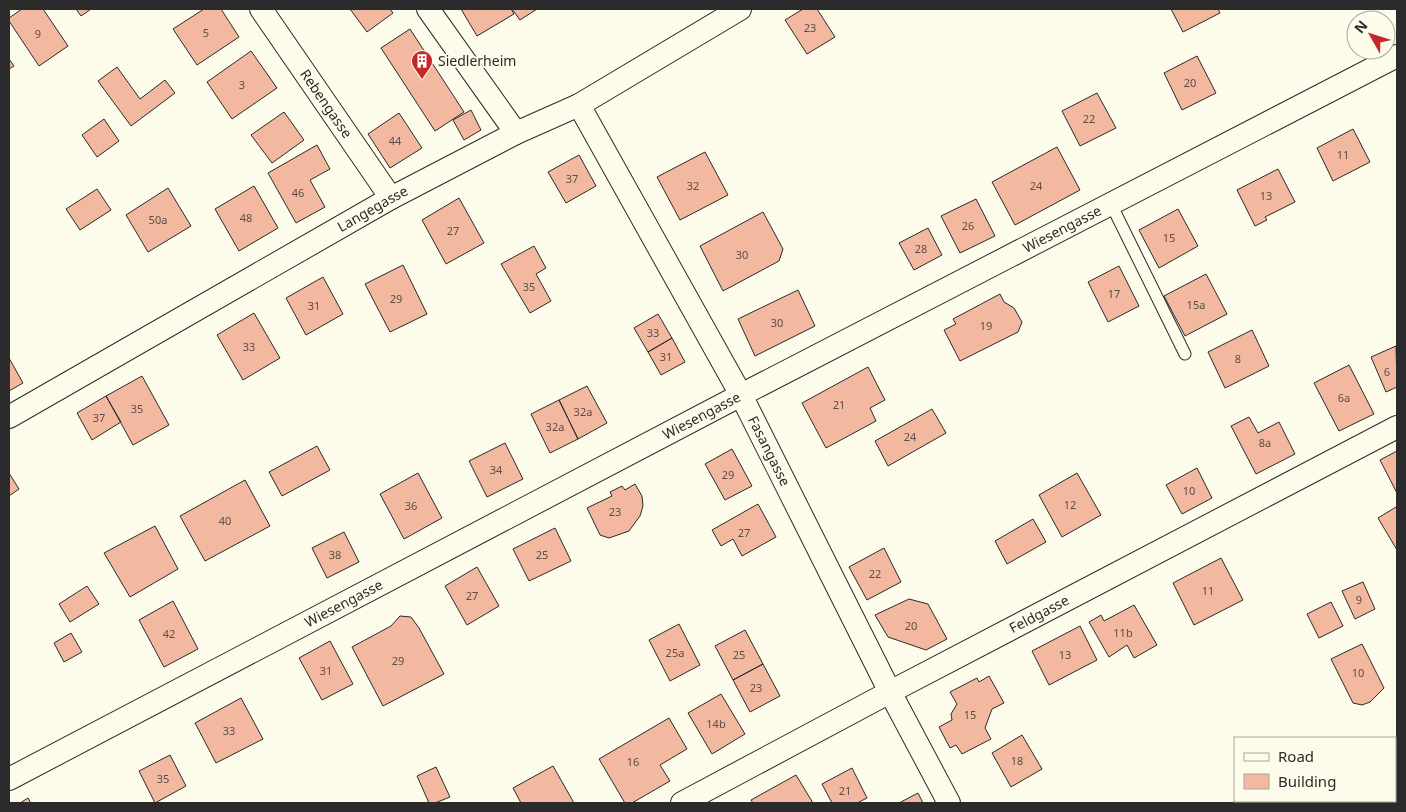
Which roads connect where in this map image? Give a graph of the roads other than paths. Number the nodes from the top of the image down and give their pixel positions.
1 (261, 9) edge
2 (428, 9) edge
3 (728, 12) edge
4 (1397, 56) edge
5 (579, 105) junction
6 (516, 133) junction
7 (391, 198) junction
8 (1111, 204) junction
9 (1185, 354) dead end
10 (741, 395) junction
11 (9, 417) edge
12 (1397, 426) edge
13 (890, 692) junction
14 (9, 779) edge
15 (682, 803) edge
16 (949, 803) edge

1 - 7 street, Rebengasse
2 - 6 street
3 - 5 street, Langegasse
4 - 8 street, Wiesengasse
5 - 6 street, Langegasse
5 - 10 street, Fasangasse
6 - 7 street, Langegasse
7 - 11 street, Langegasse
8 - 9 lane
8 - 10 street, Wiesengasse
10 - 13 street, Fasangasse
10 - 14 street, Wiesengasse
12 - 13 street, Feldgasse
13 - 15 street, Feldgasse
13 - 16 street, Fasangasse

